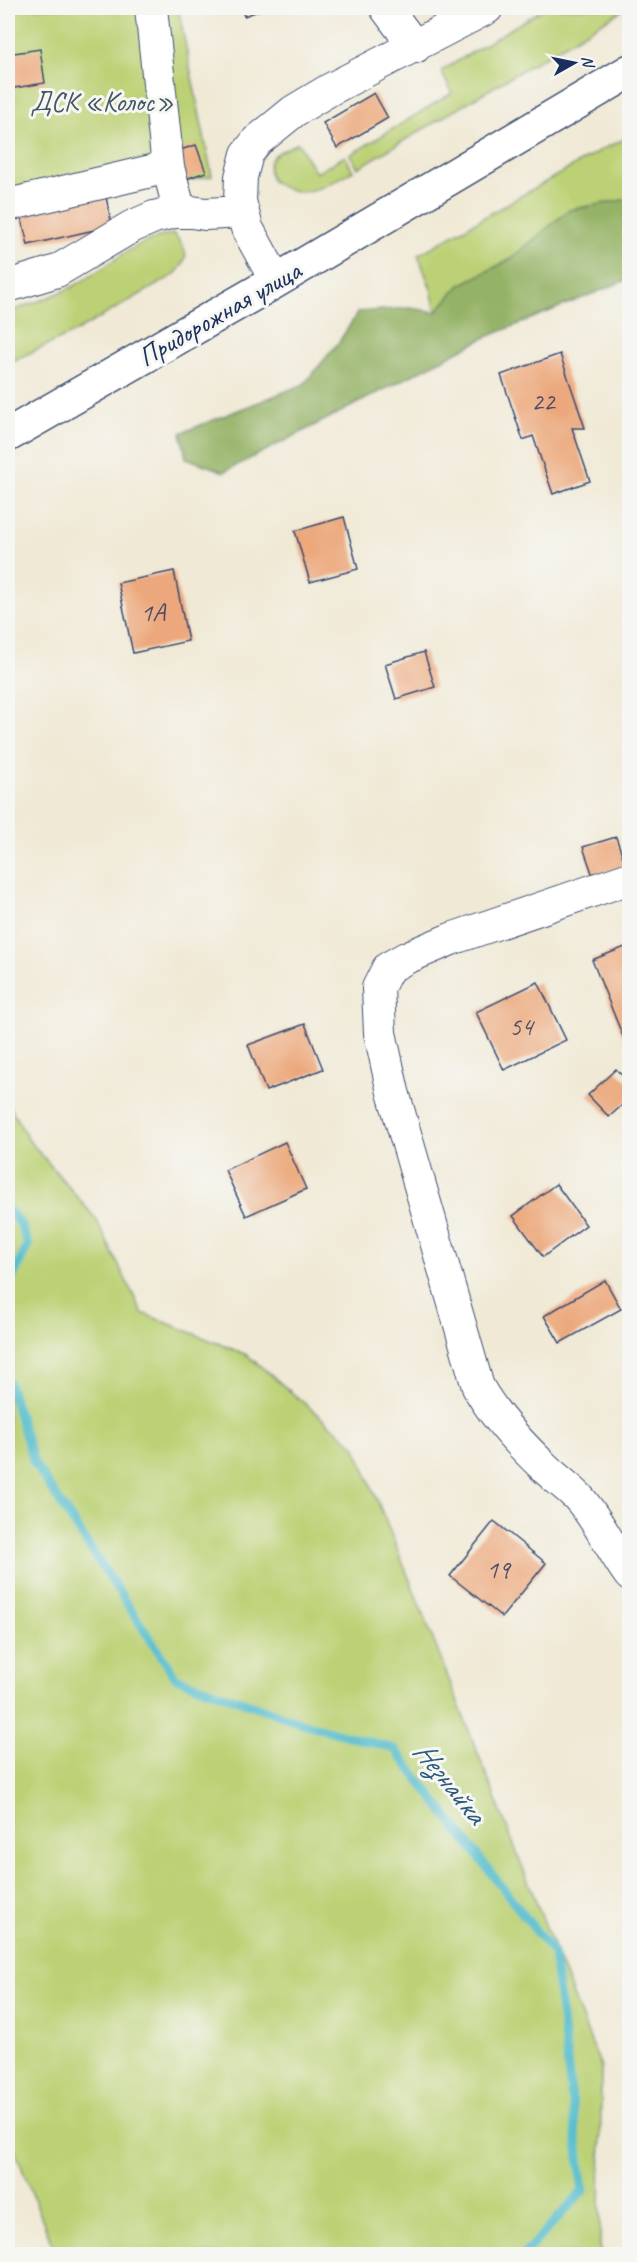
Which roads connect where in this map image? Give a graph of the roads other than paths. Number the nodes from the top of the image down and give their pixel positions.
1 (151, 8) edge
2 (386, 8) edge
3 (487, 8) edge
4 (415, 46) junction
5 (630, 71) edge
6 (168, 167) junction
7 (8, 205) edge
8 (180, 212) junction
9 (243, 212) junction
10 (276, 281) junction
11 (8, 286) edge
12 (8, 435) edge
13 (630, 878) edge
14 (630, 1575) edge

1 - 6 street
2 - 4 street
3 - 4 street
4 - 9 street
5 - 10 main road, Придорожная улица
6 - 7 street
6 - 8 street
8 - 9 street
8 - 11 street
9 - 10 street
10 - 12 main road, Придорожная улица
13 - 14 street

